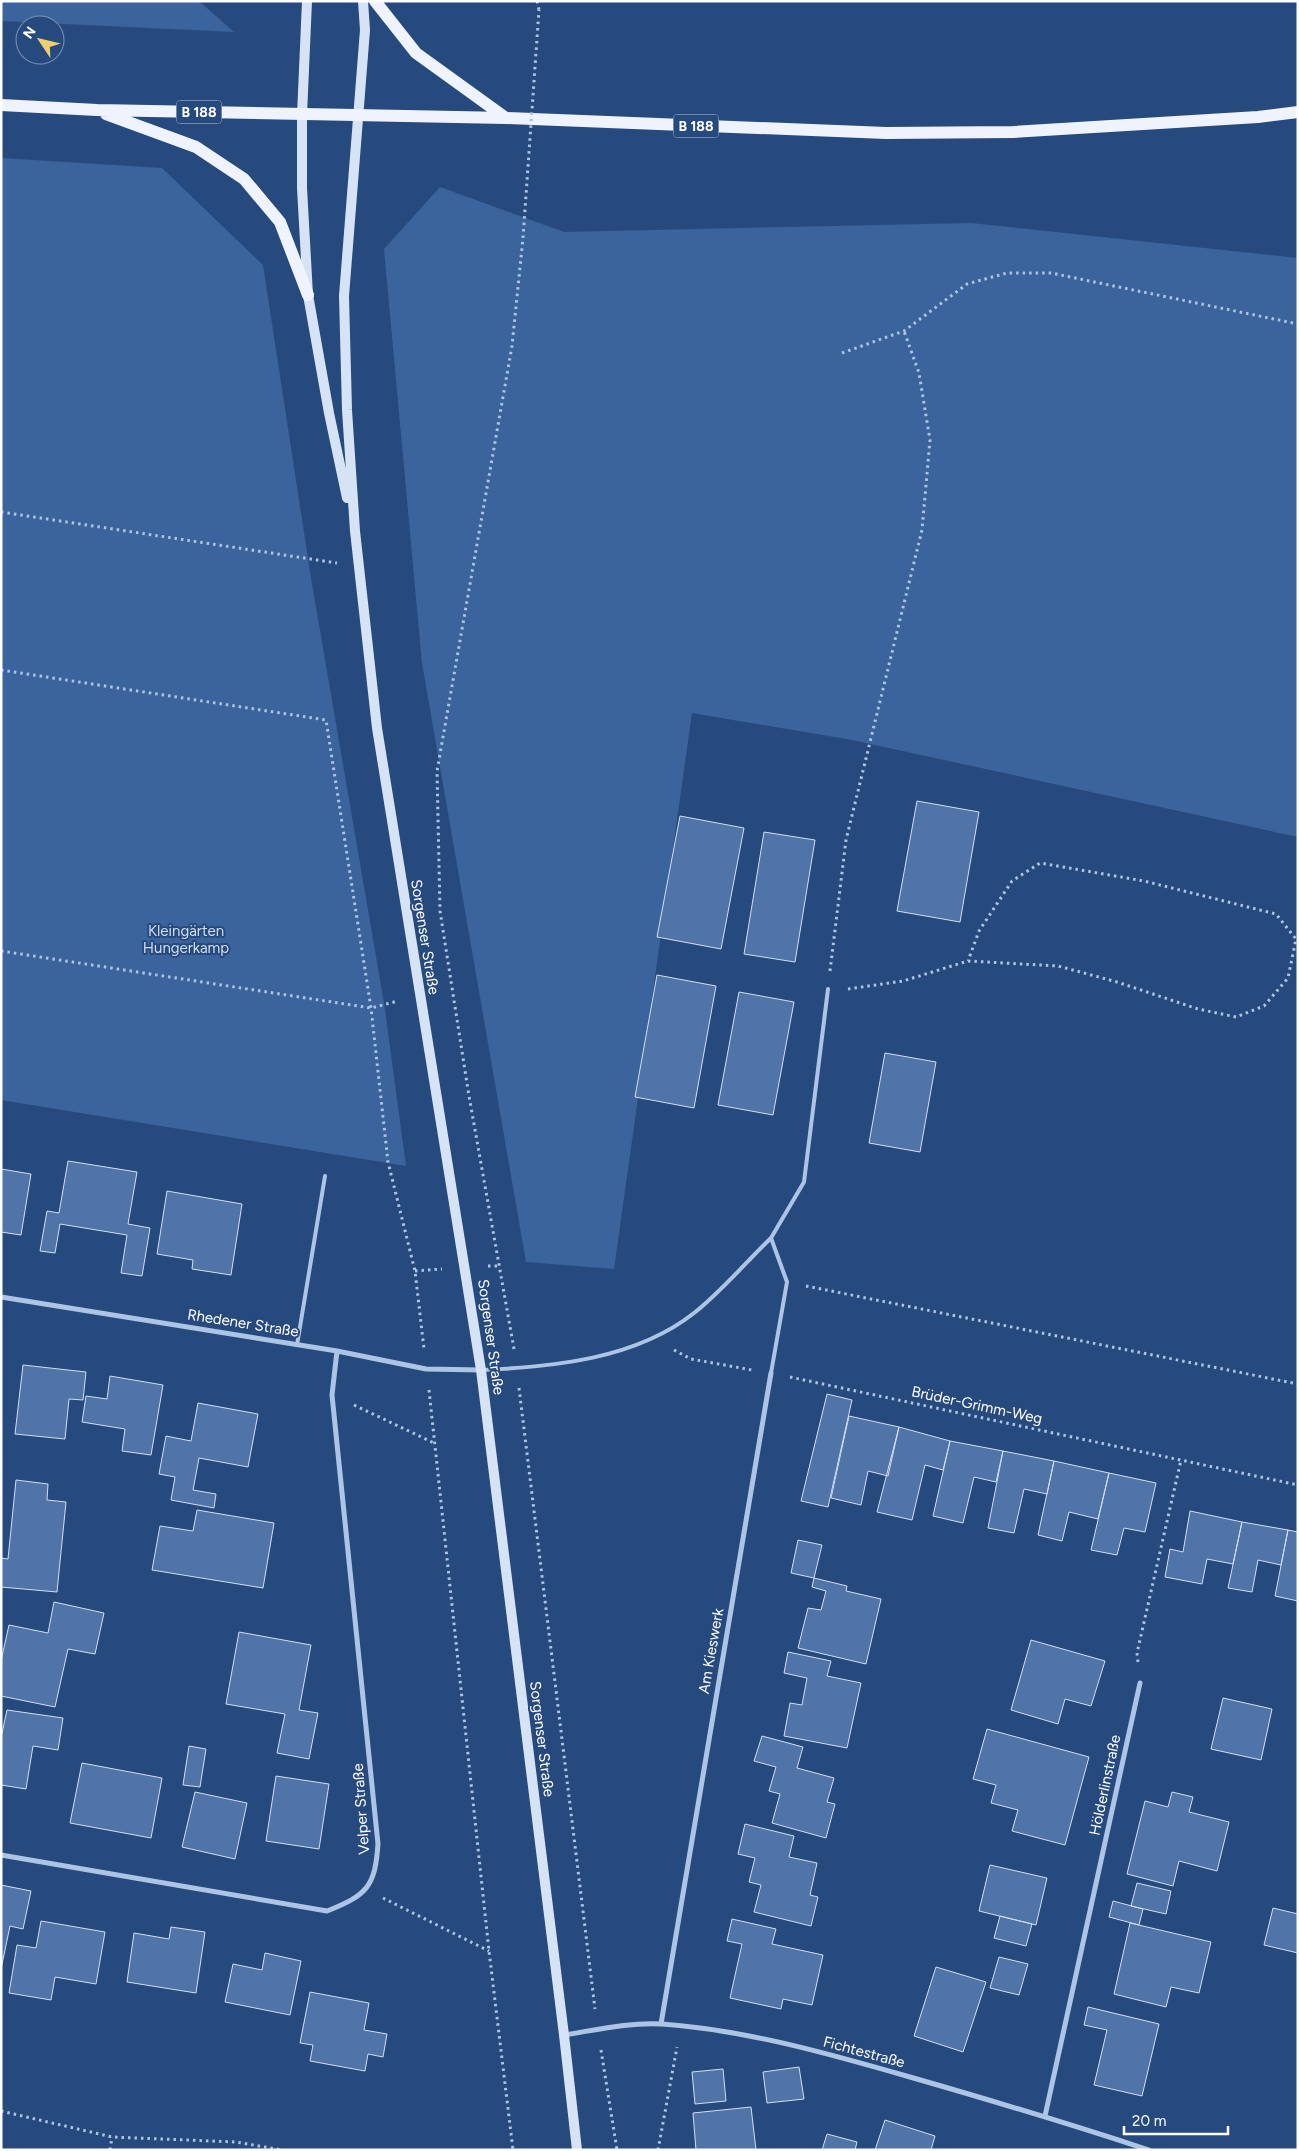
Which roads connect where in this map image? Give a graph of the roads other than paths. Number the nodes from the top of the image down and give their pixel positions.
1 (308, 1) edge
2 (363, 1) edge
3 (375, 1) edge
4 (1, 105) edge
5 (97, 110) junction
6 (1298, 112) edge
7 (302, 115) junction
8 (358, 115) junction
9 (506, 118) junction
10 (308, 295) junction
11 (355, 531) junction
12 (828, 989) road end
13 (325, 1176) dead end
14 (771, 1238) junction
15 (1, 1297) edge
16 (297, 1345) junction
17 (337, 1351) junction
18 (481, 1370) junction
19 (770, 1373) joint
20 (1140, 1683) road end
21 (1, 1855) edge
22 (661, 2024) junction
23 (564, 2035) junction
24 (1045, 2116) junction
25 (576, 2150) edge
26 (1149, 2150) edge

1 - 7 main road
2 - 8 main road
3 - 9 main road
4 - 5 main road, B 188
5 - 7 main road, B 188
5 - 10 main road
6 - 9 main road, B 188
7 - 8 main road, B 188
7 - 10 main road
8 - 9 main road, B 188
8 - 11 main road
10 - 11 main road
11 - 18 main road, Sorgenser Straße
12 - 14 lane
13 - 16 lane
14 - 18 lane
14 - 19 lane, Am Kieswerk
15 - 16 street, Rhedener Straße
16 - 17 street, Rhedener Straße
17 - 18 street, Rhedener Straße
17 - 21 street, Velper Straße
18 - 23 main road, Sorgenser Straße
19 - 22 street, Am Kieswerk
20 - 24 street, Hölderlinstraße
22 - 23 street, Fichtestraße
22 - 24 street, Fichtestraße
23 - 25 main road, Sorgenser Straße
24 - 26 street, Fichtestraße

